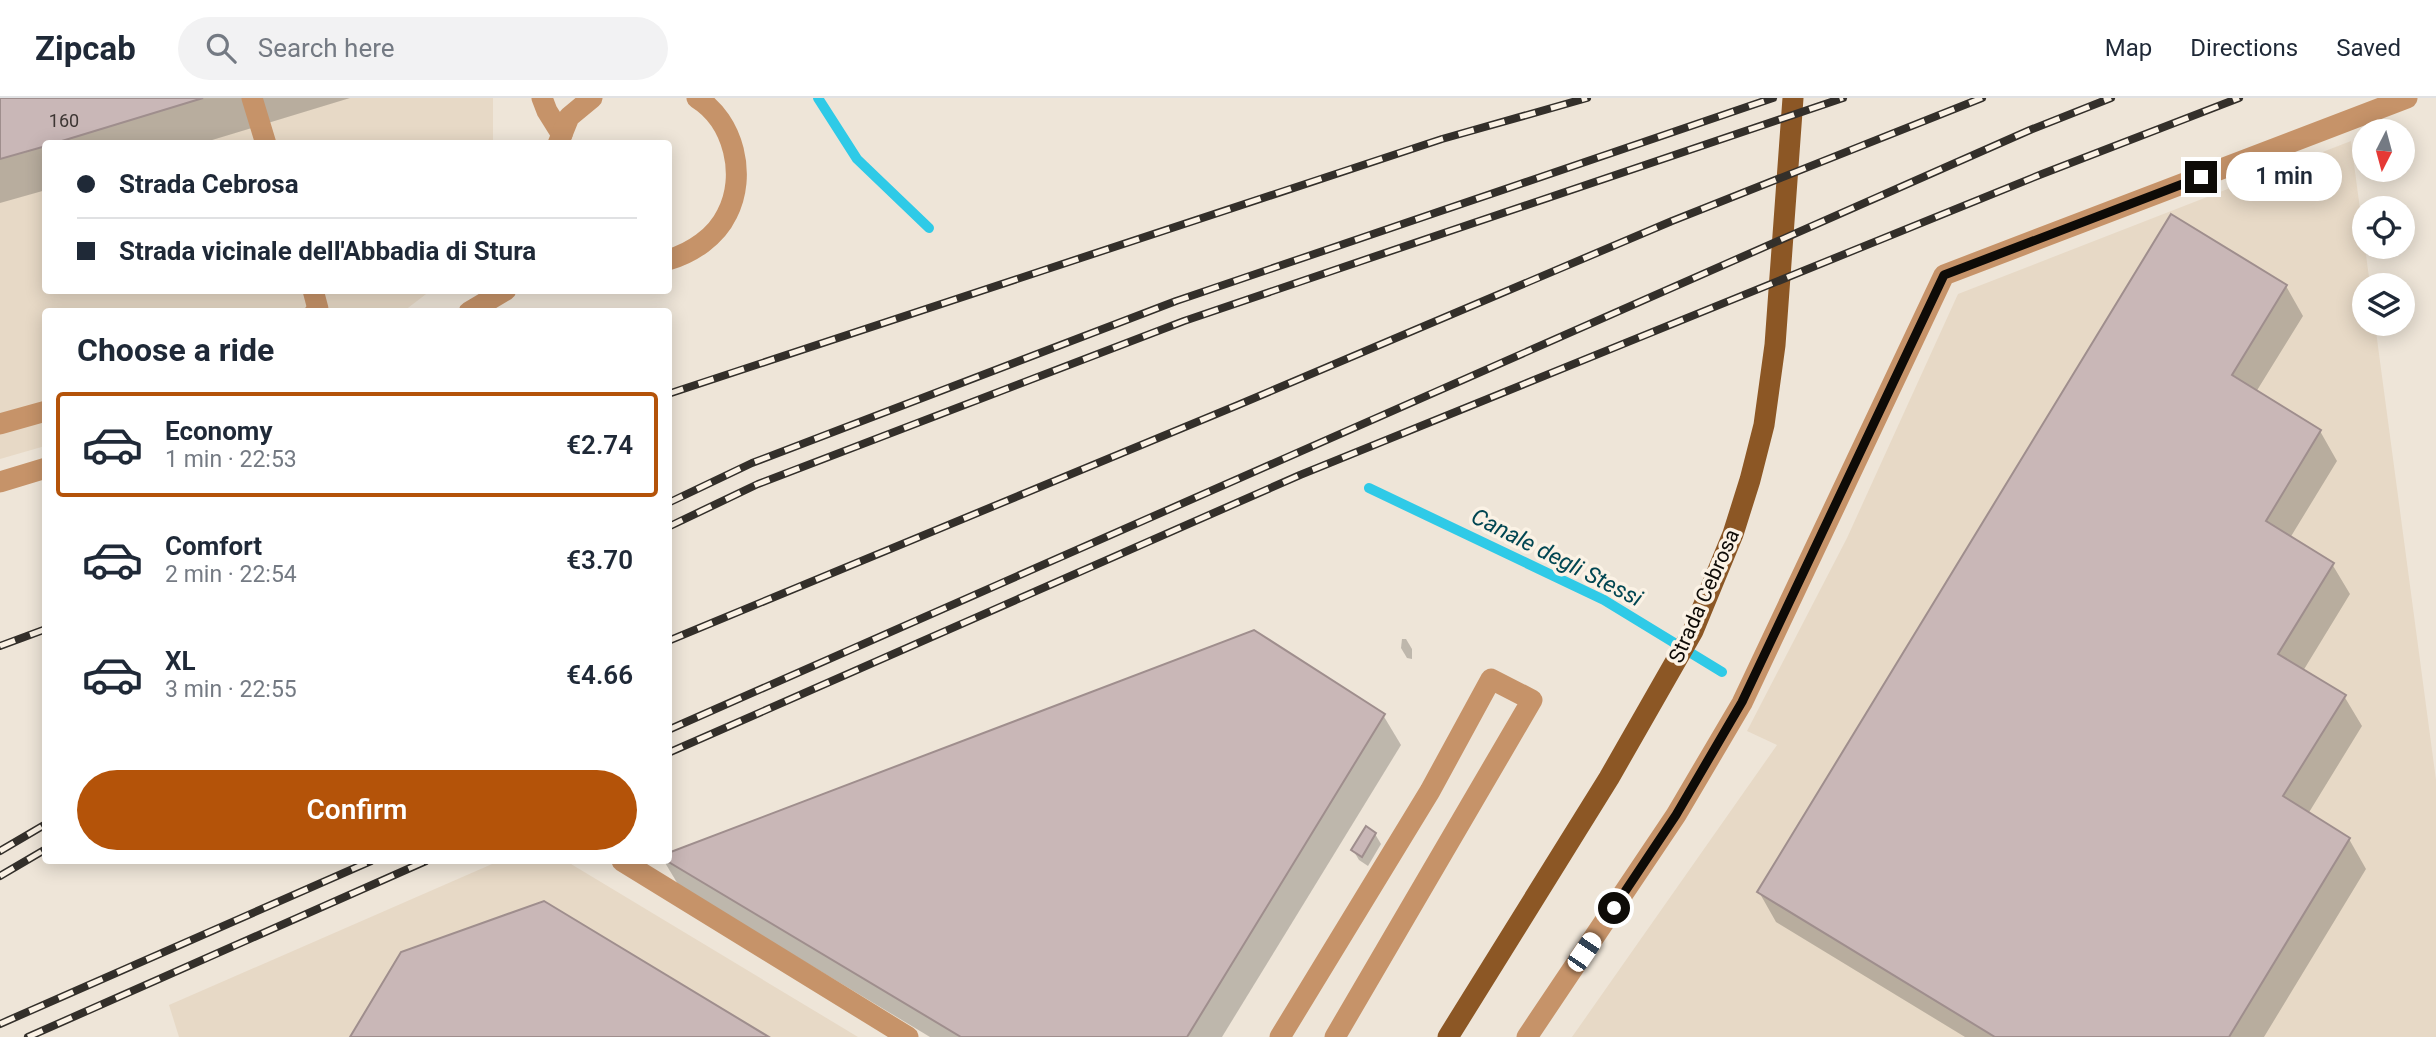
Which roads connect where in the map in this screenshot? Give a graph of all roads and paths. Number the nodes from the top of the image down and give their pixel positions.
1 (252, 98) edge
2 (592, 98) edge
3 (697, 98) edge
4 (1793, 98) edge
5 (2407, 98) edge
6 (542, 102) edge
7 (560, 139) edge
8 (265, 140) edge
9 (672, 259) edge
10 (42, 412) edge
11 (0, 426) edge
12 (42, 426) edge
13 (42, 469) edge
14 (0, 482) edge
15 (627, 864) edge
16 (908, 1037) edge
17 (1279, 1037) edge
18 (1335, 1037) edge
19 (1448, 1037) edge
20 (1527, 1037) edge

1 - 8 street
2 - 7 street
3 - 9 street
4 - 19 main road, Strada Cebrosa
5 - 20 street
6 - 7 street
10 - 11 street
11 - 12 street
13 - 14 street
15 - 16 street
17 - 18 street

